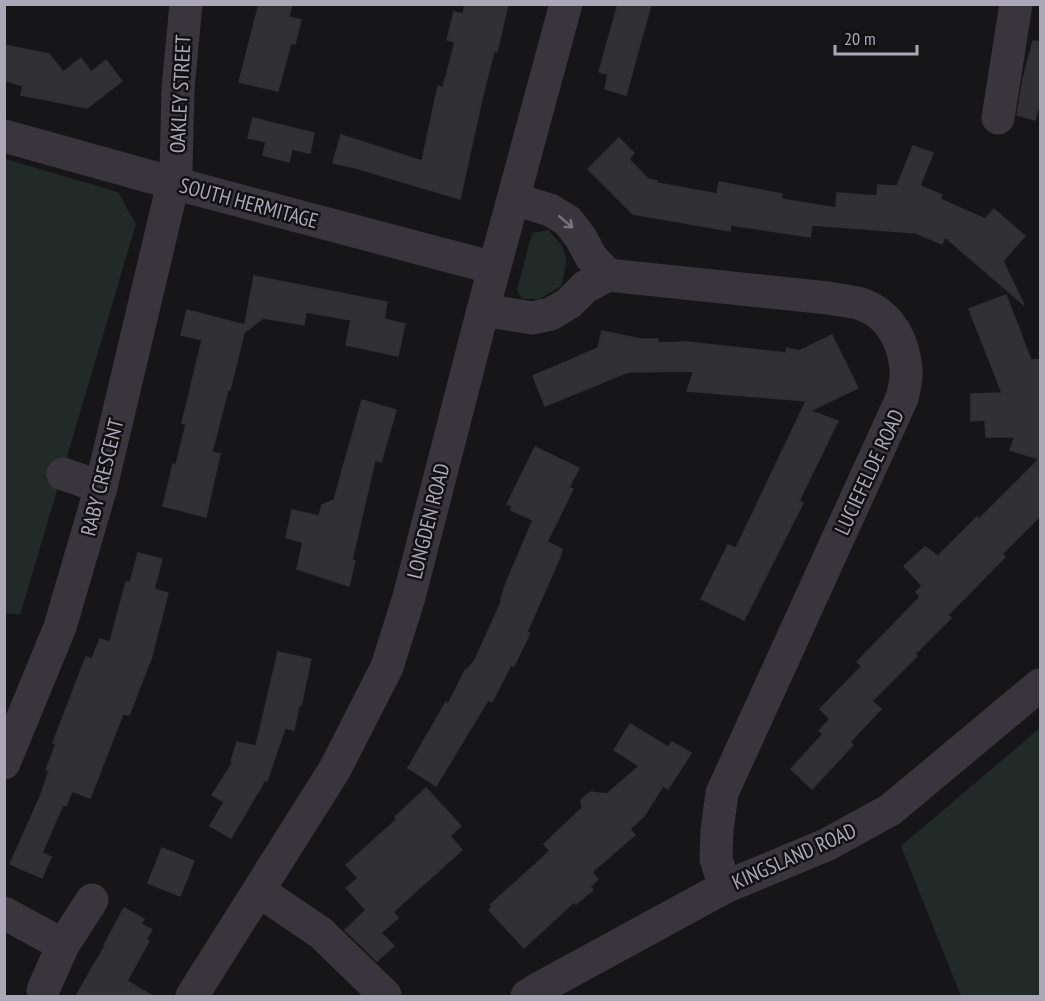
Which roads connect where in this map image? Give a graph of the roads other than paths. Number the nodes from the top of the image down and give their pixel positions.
1 (186, 4) edge
2 (566, 4) edge
3 (1017, 5) edge
4 (998, 118) dead end
5 (4, 136) edge
6 (173, 183) junction
7 (514, 199) junction
8 (494, 268) junction
9 (608, 275) junction
10 (483, 310) junction
11 (63, 474) dead end
12 (101, 487) junction
13 (1041, 685) edge
14 (4, 763) edge
15 (725, 887) junction
16 (259, 891) junction
17 (92, 900) dead end
18 (4, 913) edge
19 (63, 945) junction
20 (43, 990) dead end
21 (385, 995) dead end
22 (192, 996) edge
23 (527, 996) edge

1 - 6 street, OAKLEY STREET
2 - 7 street, LONGDEN ROAD
3 - 4 street
5 - 6 street, SOUTH HERMITAGE
6 - 8 street, SOUTH HERMITAGE
6 - 12 street, RABY CRESCENT
7 - 8 street, LONGDEN ROAD
7 -> 9 street
8 - 10 street, LONGDEN ROAD
9 - 10 street
9 - 15 street, LUCIEFELDE ROAD
10 - 16 street, LONGDEN ROAD
11 - 12 street
12 - 14 street, RABY CRESCENT
13 - 15 street, KINGSLAND ROAD
15 - 23 street, KINGSLAND ROAD
16 - 21 street
16 - 22 street, LONGDEN ROAD
17 - 19 street
18 - 19 street
19 - 20 street

